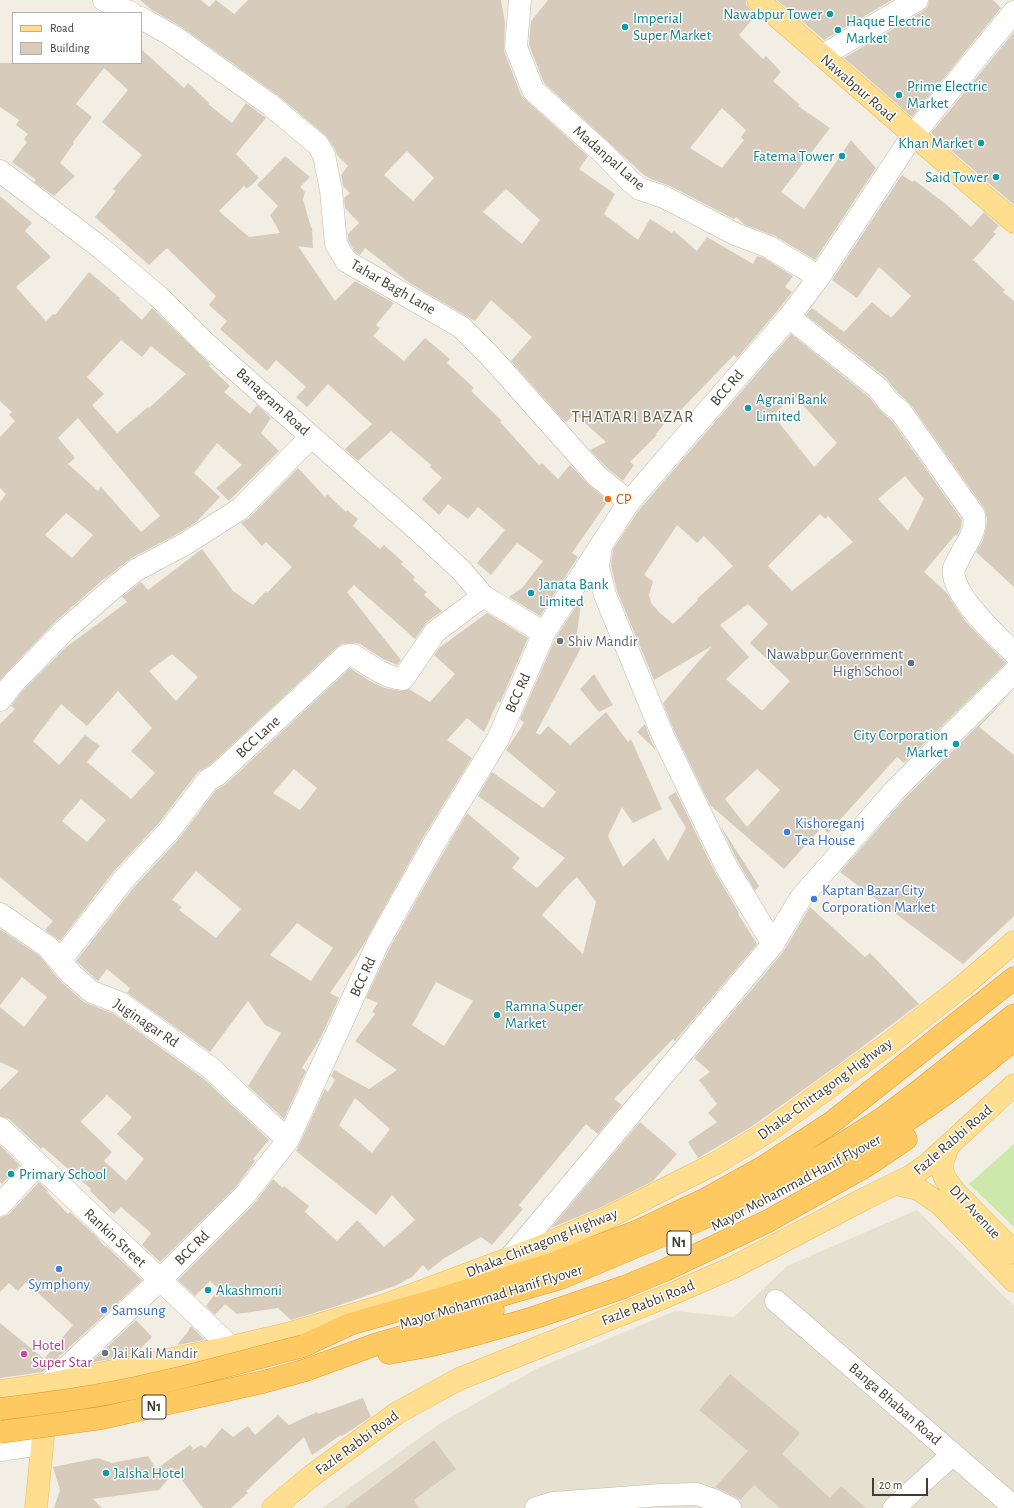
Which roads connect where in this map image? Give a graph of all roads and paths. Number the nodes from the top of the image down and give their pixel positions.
1 (104, 0) edge
2 (520, 0) edge
3 (758, 0) edge
4 (917, 0) edge
5 (129, 12) edge
6 (1014, 12) edge
7 (142, 19) edge
8 (822, 56) junction
9 (913, 135) junction
10 (0, 171) edge
11 (1014, 222) edge
12 (819, 277) junction
13 (789, 317) junction
14 (311, 437) junction
15 (629, 502) junction
16 (602, 545) junction
17 (483, 596) junction
18 (544, 633) junction
19 (1014, 653) edge
20 (1014, 672) edge
21 (0, 700) edge
22 (0, 914) edge
23 (1014, 942) edge
24 (773, 944) junction
25 (60, 961) junction
26 (1014, 978) edge
27 (1014, 1015) edge
28 (1014, 1039) edge
29 (1014, 1058) edge
30 (1014, 1085) edge
31 (0, 1128) edge
32 (288, 1140) junction
33 (949, 1146) junction
34 (38, 1164) junction
35 (896, 1184) junction
36 (0, 1206) edge
37 (1014, 1252) edge
38 (509, 1259) junction
39 (160, 1280) junction
40 (1014, 1280) edge
41 (776, 1301) dead end
42 (303, 1346) junction
43 (231, 1347) junction
44 (306, 1370) junction
45 (49, 1384) junction
46 (0, 1391) edge
47 (0, 1409) edge
48 (0, 1432) edge
49 (42, 1444) junction
50 (0, 1450) edge
51 (958, 1458) junction
52 (1014, 1507) edge
53 (36, 1508) edge
54 (273, 1508) edge
55 (536, 1508) edge
56 (730, 1508) edge
57 (894, 1508) edge
58 (912, 1508) edge

1 - 5 street
2 - 12 street, Madanpal Lane
3 - 8 main road, Nawabpur Road
4 - 8 street
6 - 9 street, BCC Rd
7 - 15 street, Tahar Bagh Lane
8 - 9 main road, Nawabpur Road
9 - 11 main road, Nawabpur Road
9 - 12 street, BCC Rd
10 - 14 street, Banagram Road
12 - 13 street, BCC Rd
13 - 15 street, BCC Rd
13 - 19 street
14 - 17 street, Banagram Road
14 - 21 street
15 - 16 street, BCC Rd
16 - 18 street, BCC Rd
16 - 24 street
17 - 18 street, Banagram Road
17 - 25 street, BCC Lane
18 - 32 street, BCC Rd
20 - 24 street
22 - 25 street, Juginagar Rd
23 - 38 main road, Dhaka-Chittagong Highway
24 - 38 street
25 - 32 street, Juginagar Rd
26 - 42 highway
27 - 42 highway, Mayor Mohammad Hanif Flyover / N1
28 - 44 highway, Mayor Mohammad Hanif Flyover / N1
29 - 44 highway
30 - 33 main road, Fazle Rabbi Road
31 - 34 street, Rankin Street
32 - 39 street, BCC Rd
33 - 35 main road, Fazle Rabbi Road
33 - 37 main road, DIT Avenue
34 - 36 street
34 - 39 street, Rankin Street
35 - 40 main road
35 - 54 main road, Fazle Rabbi Road
38 - 43 main road, Dhaka-Chittagong Highway
39 - 43 street, Rankin Street
39 - 45 street, BCC Rd
41 - 51 street, Banga Bhaban Road
42 - 47 highway, Mayor Mohammad Hanif Flyover / N1, bridge
43 - 45 main road, Dhaka-Chittagong Highway
44 - 48 highway, Mayor Mohammad Hanif Flyover / N1, bridge
45 - 46 main road, Dhaka-Chittagong Highway
45 - 49 main road
49 - 50 street
49 - 53 main road
51 - 52 street, Banga Bhaban Road
51 - 57 street
51 - 58 street
55 - 56 street

